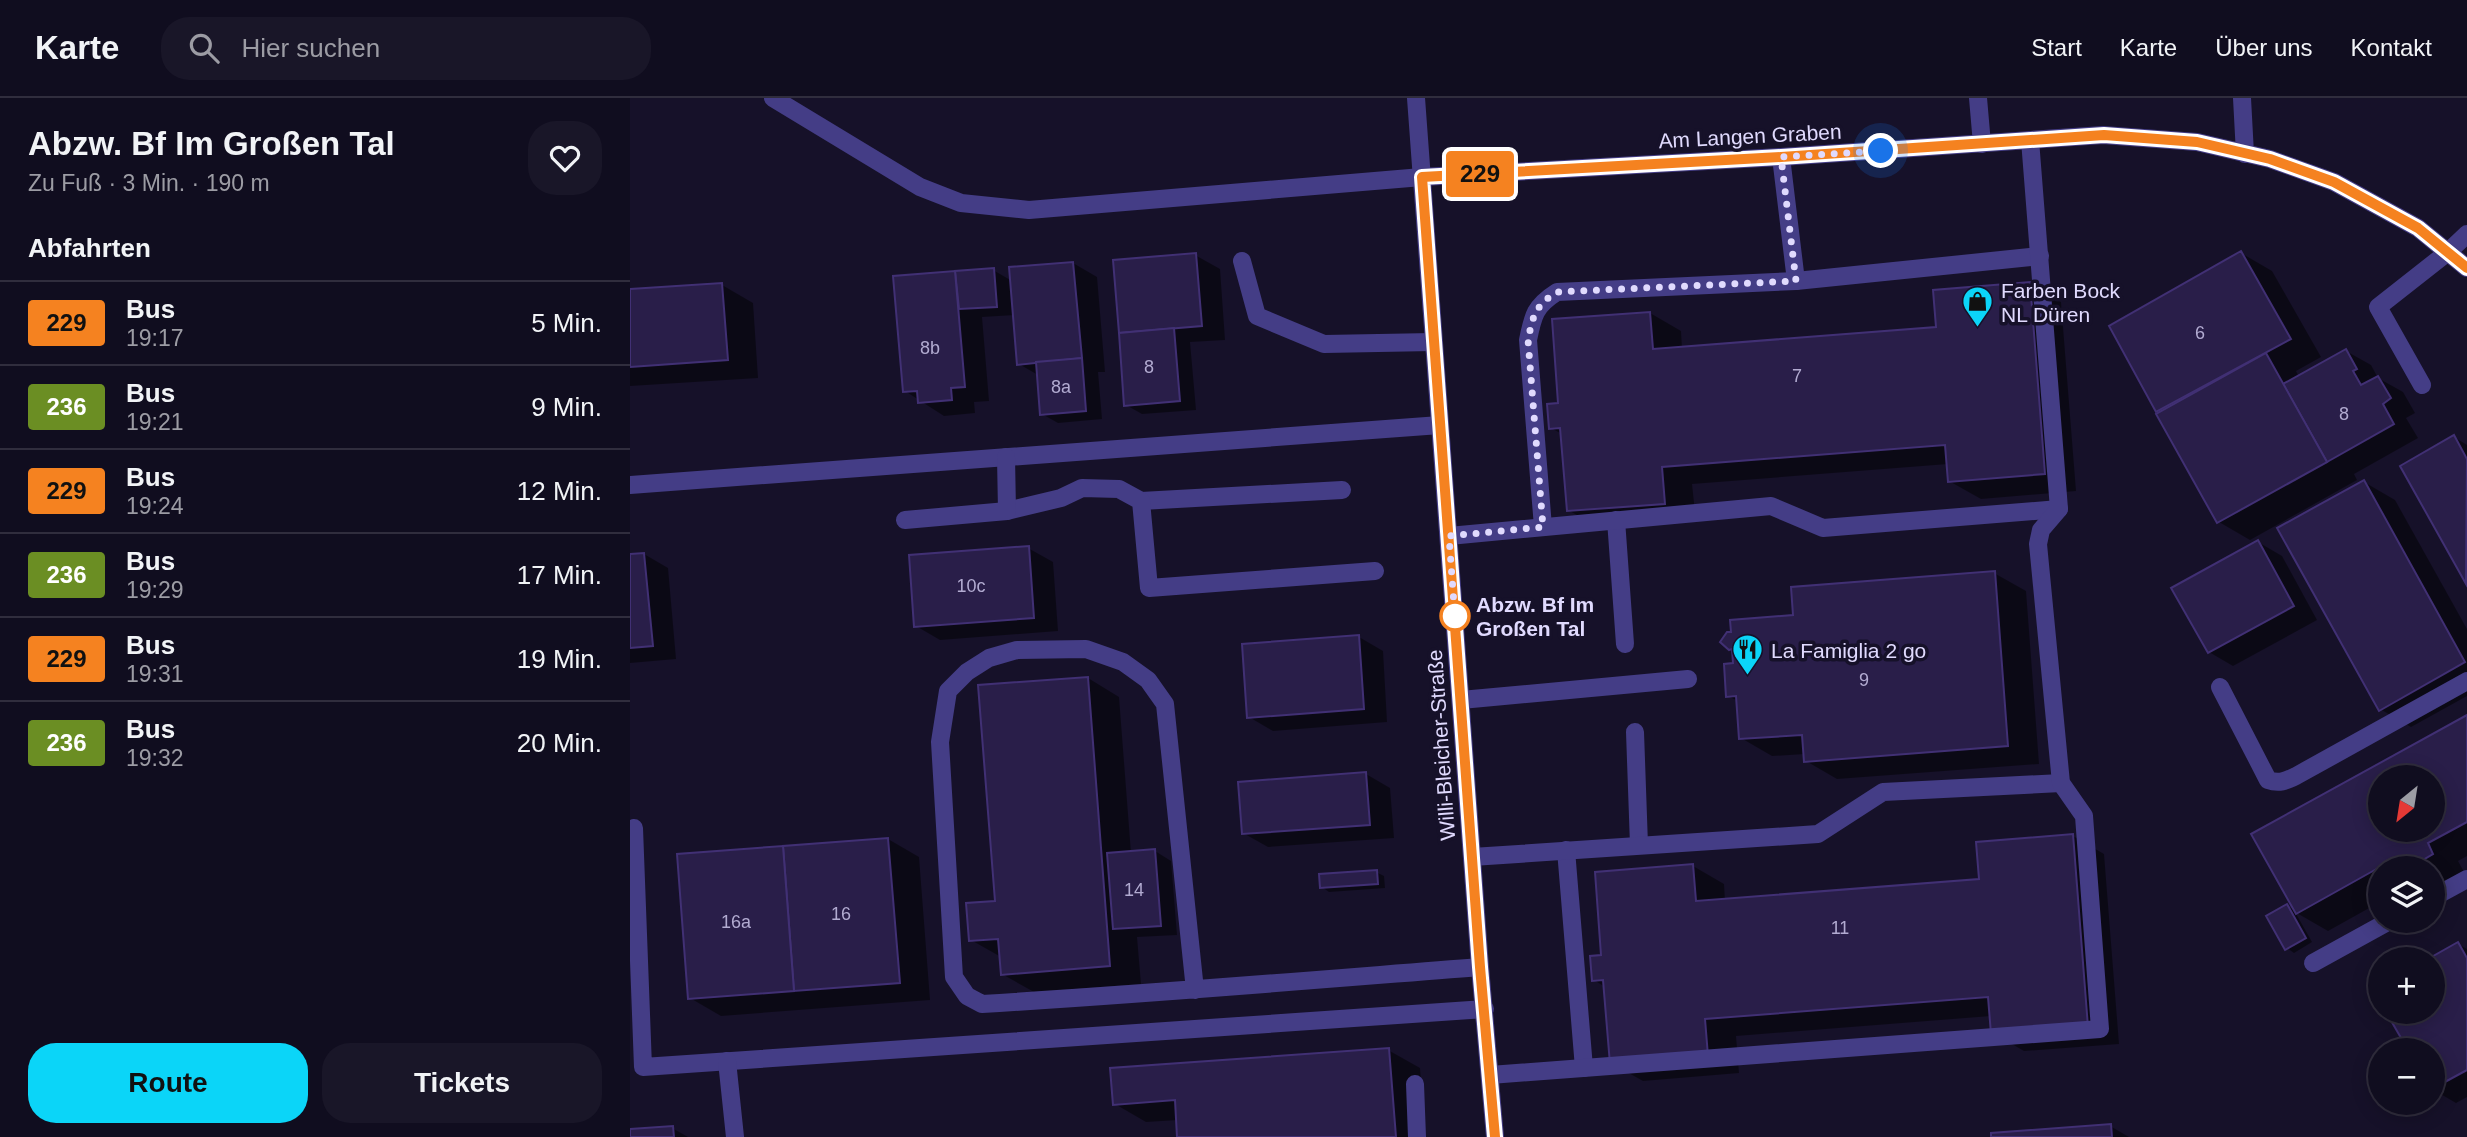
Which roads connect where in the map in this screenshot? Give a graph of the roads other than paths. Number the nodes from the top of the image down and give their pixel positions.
1 (773, 98) edge
2 (1416, 98) edge
3 (1978, 98) edge
4 (2242, 98) edge
5 (2030, 140) junction
6 (1982, 144) junction
7 (2245, 154) junction
8 (1781, 157) junction
9 (1422, 177) junction
10 (2467, 234) edge
11 (2448, 252) junction
12 (2040, 256) junction
13 (1242, 261) dead end
14 (2467, 268) edge
15 (1796, 281) junction
16 (1433, 342) junction
17 (2422, 386) dead end
18 (1440, 425) junction
19 (1006, 457) junction
20 (630, 485) edge
21 (1342, 490) dead end
22 (1140, 500) junction
23 (2059, 509) junction
24 (1007, 511) junction
25 (905, 520) dead end
26 (1616, 520) junction
27 (1543, 527) junction
28 (1449, 536) junction
29 (1375, 570) dead end
30 (1625, 644) dead end
31 (1688, 679) dead end
32 (2467, 681) edge
33 (2220, 687) dead end
34 (1461, 700) junction
35 (1635, 732) dead end
36 (2061, 783) junction
37 (634, 828) dead end
38 (1639, 845) junction
39 (1566, 850) junction
40 (1472, 857) junction
41 (2467, 879) edge
42 (2445, 891) edge
43 (2368, 933) edge
44 (2313, 963) dead end
45 (1480, 967) junction
46 (1195, 990) junction
47 (1485, 1009) junction
48 (727, 1061) junction
49 (1584, 1068) junction
50 (1490, 1075) junction
51 (1415, 1084) dead end
52 (735, 1137) edge
53 (1416, 1137) edge
54 (1495, 1137) edge

1 - 9 street, Am Langen Graben
2 - 9 street, Willi-Bleicher-Straße
3 - 6 street
4 - 7 street
5 - 6 street, Am Langen Graben
5 - 7 street, Am Langen Graben
5 - 12 street
6 - 8 street, Am Langen Graben
7 - 11 street, Am Langen Graben
8 - 9 street, Am Langen Graben
8 - 15 street
9 - 16 street, Willi-Bleicher-Straße
10 - 11 street
11 - 14 street, Am Langen Graben
11 - 17 street
12 - 15 street
12 - 23 street
13 - 16 street
15 - 27 street
16 - 18 street, Willi-Bleicher-Straße
18 - 19 street
18 - 28 street, Willi-Bleicher-Straße
19 - 20 street
19 - 24 street
21 - 22 street
22 - 24 street
22 - 29 street
23 - 26 street
23 - 36 street
24 - 25 street
26 - 27 street
26 - 30 street
27 - 28 street
28 - 34 street, Willi-Bleicher-Straße
31 - 34 street
32 - 33 street
34 - 40 street, Willi-Bleicher-Straße
35 - 38 street
36 - 38 street
36 - 49 street
37 - 48 street
38 - 39 street
39 - 40 street
39 - 49 street
40 - 45 street, Willi-Bleicher-Straße
41 - 42 street
43 - 44 street
45 - 46 street
45 - 47 street, Willi-Bleicher-Straße
46 - 46 street
47 - 48 street
47 - 50 street, Willi-Bleicher-Straße
48 - 52 street
49 - 50 street
50 - 54 street, Willi-Bleicher-Straße
51 - 53 street

